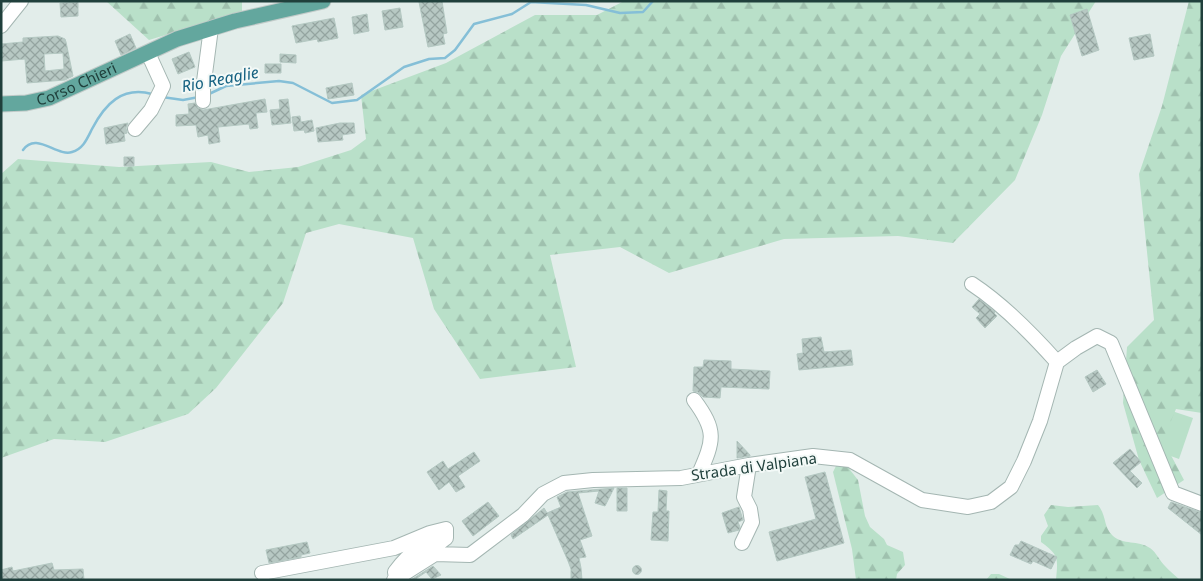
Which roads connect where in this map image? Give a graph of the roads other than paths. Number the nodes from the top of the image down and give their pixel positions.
1 (21, 1) edge
2 (323, 1) edge
3 (1, 26) edge
4 (211, 28) junction
5 (148, 53) junction
6 (203, 95) dead end
7 (1, 104) edge
8 (135, 129) dead end
9 (972, 284) dead end
10 (1057, 362) junction
11 (694, 400) dead end
12 (749, 465) junction
13 (699, 474) junction
14 (1202, 504) edge
15 (742, 543) dead end
16 (262, 573) dead end
17 (395, 579) edge

1 - 3 street
2 - 4 main road, Corso Chieri
4 - 5 main road, Corso Chieri
4 - 6 street
5 - 7 main road, Corso Chieri
5 - 8 street
9 - 10 street
10 - 12 street, Strada di Valpiana
10 - 14 street
11 - 13 street
12 - 13 street, Strada di Valpiana
12 - 15 street
13 - 17 street, Strada di Valpiana
16 - 17 street

